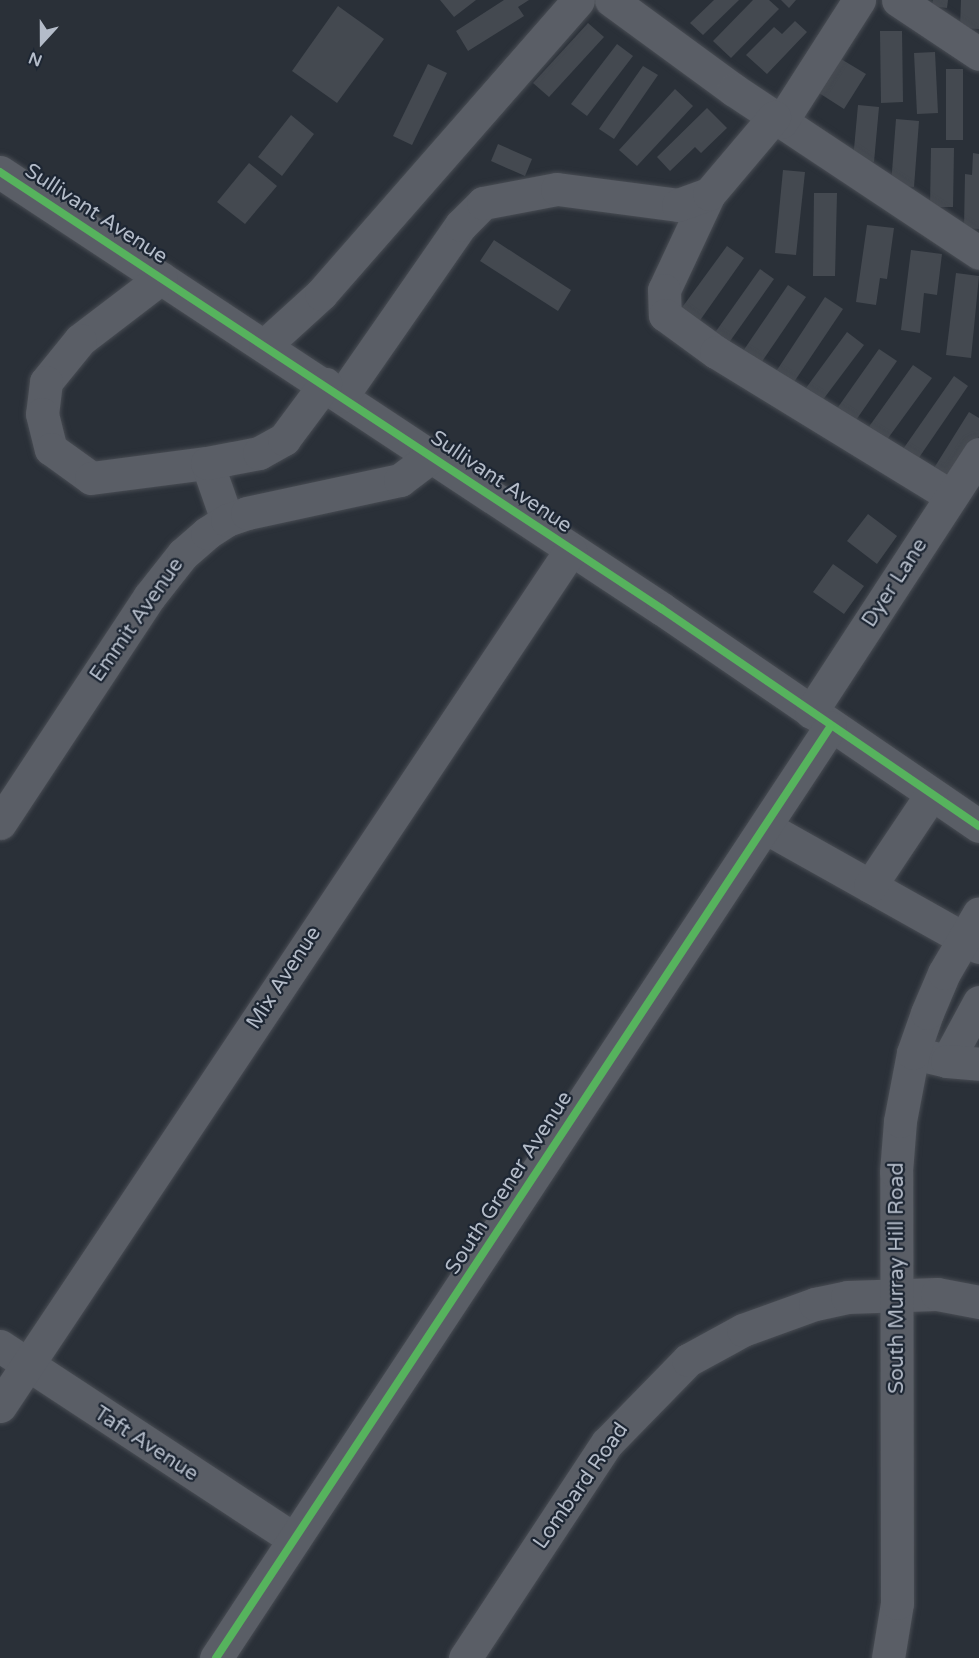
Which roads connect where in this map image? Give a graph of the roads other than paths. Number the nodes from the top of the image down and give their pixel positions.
1 (578, 0) edge
2 (611, 0) edge
3 (859, 0) edge
4 (898, 0) edge
5 (979, 54) edge
6 (778, 119) junction
7 (7, 176) edge
8 (709, 194) junction
9 (979, 253) edge
10 (161, 278) junction
11 (265, 345) junction
12 (333, 390) junction
13 (979, 454) edge
14 (431, 457) junction
15 (207, 463) junction
16 (951, 496) junction
17 (227, 520) junction
18 (570, 551) junction
19 (820, 719) junction
20 (932, 795) junction
21 (0, 823) edge
22 (979, 826) edge
23 (765, 827) junction
24 (870, 886) junction
25 (974, 933) edge
26 (979, 1002) edge
27 (913, 1053) junction
28 (947, 1061) junction
29 (979, 1064) edge
30 (897, 1293) junction
31 (979, 1302) edge
32 (0, 1346) edge
33 (27, 1366) junction
34 (0, 1406) edge
35 (294, 1539) junction
36 (216, 1658) edge
37 (465, 1658) edge
38 (888, 1658) edge

1 - 11 street
2 - 6 street
3 - 6 street
4 - 5 street
6 - 8 street
6 - 9 street
7 - 10 street, Sullivant Avenue
8 - 12 street
8 - 16 street
10 - 11 street, Sullivant Avenue
10 - 15 street
11 - 12 street, Sullivant Avenue
12 - 14 street, Sullivant Avenue
12 - 15 street
13 - 16 street, Dyer Lane
14 - 17 street, Emmit Avenue
14 - 18 street, Sullivant Avenue
15 - 17 street
16 - 19 street, Dyer Lane
17 - 21 street, Emmit Avenue
18 - 19 street, Sullivant Avenue
18 - 33 street, Mix Avenue
19 - 20 street, Sullivant Avenue
19 - 23 street, South Grener Avenue
20 - 22 street, Sullivant Avenue
20 - 24 street
23 - 24 street
23 - 35 street, South Grener Avenue
24 - 25 street
25 - 27 street, South Murray Hill Road
26 - 28 street
27 - 28 street
27 - 30 street, South Murray Hill Road
28 - 29 street
30 - 31 street, Lombard Road
30 - 37 street, Lombard Road
30 - 38 street, South Murray Hill Road
32 - 33 street, Taft Avenue
33 - 34 street, Mix Avenue
33 - 35 street, Taft Avenue
35 - 36 street, South Grener Avenue

